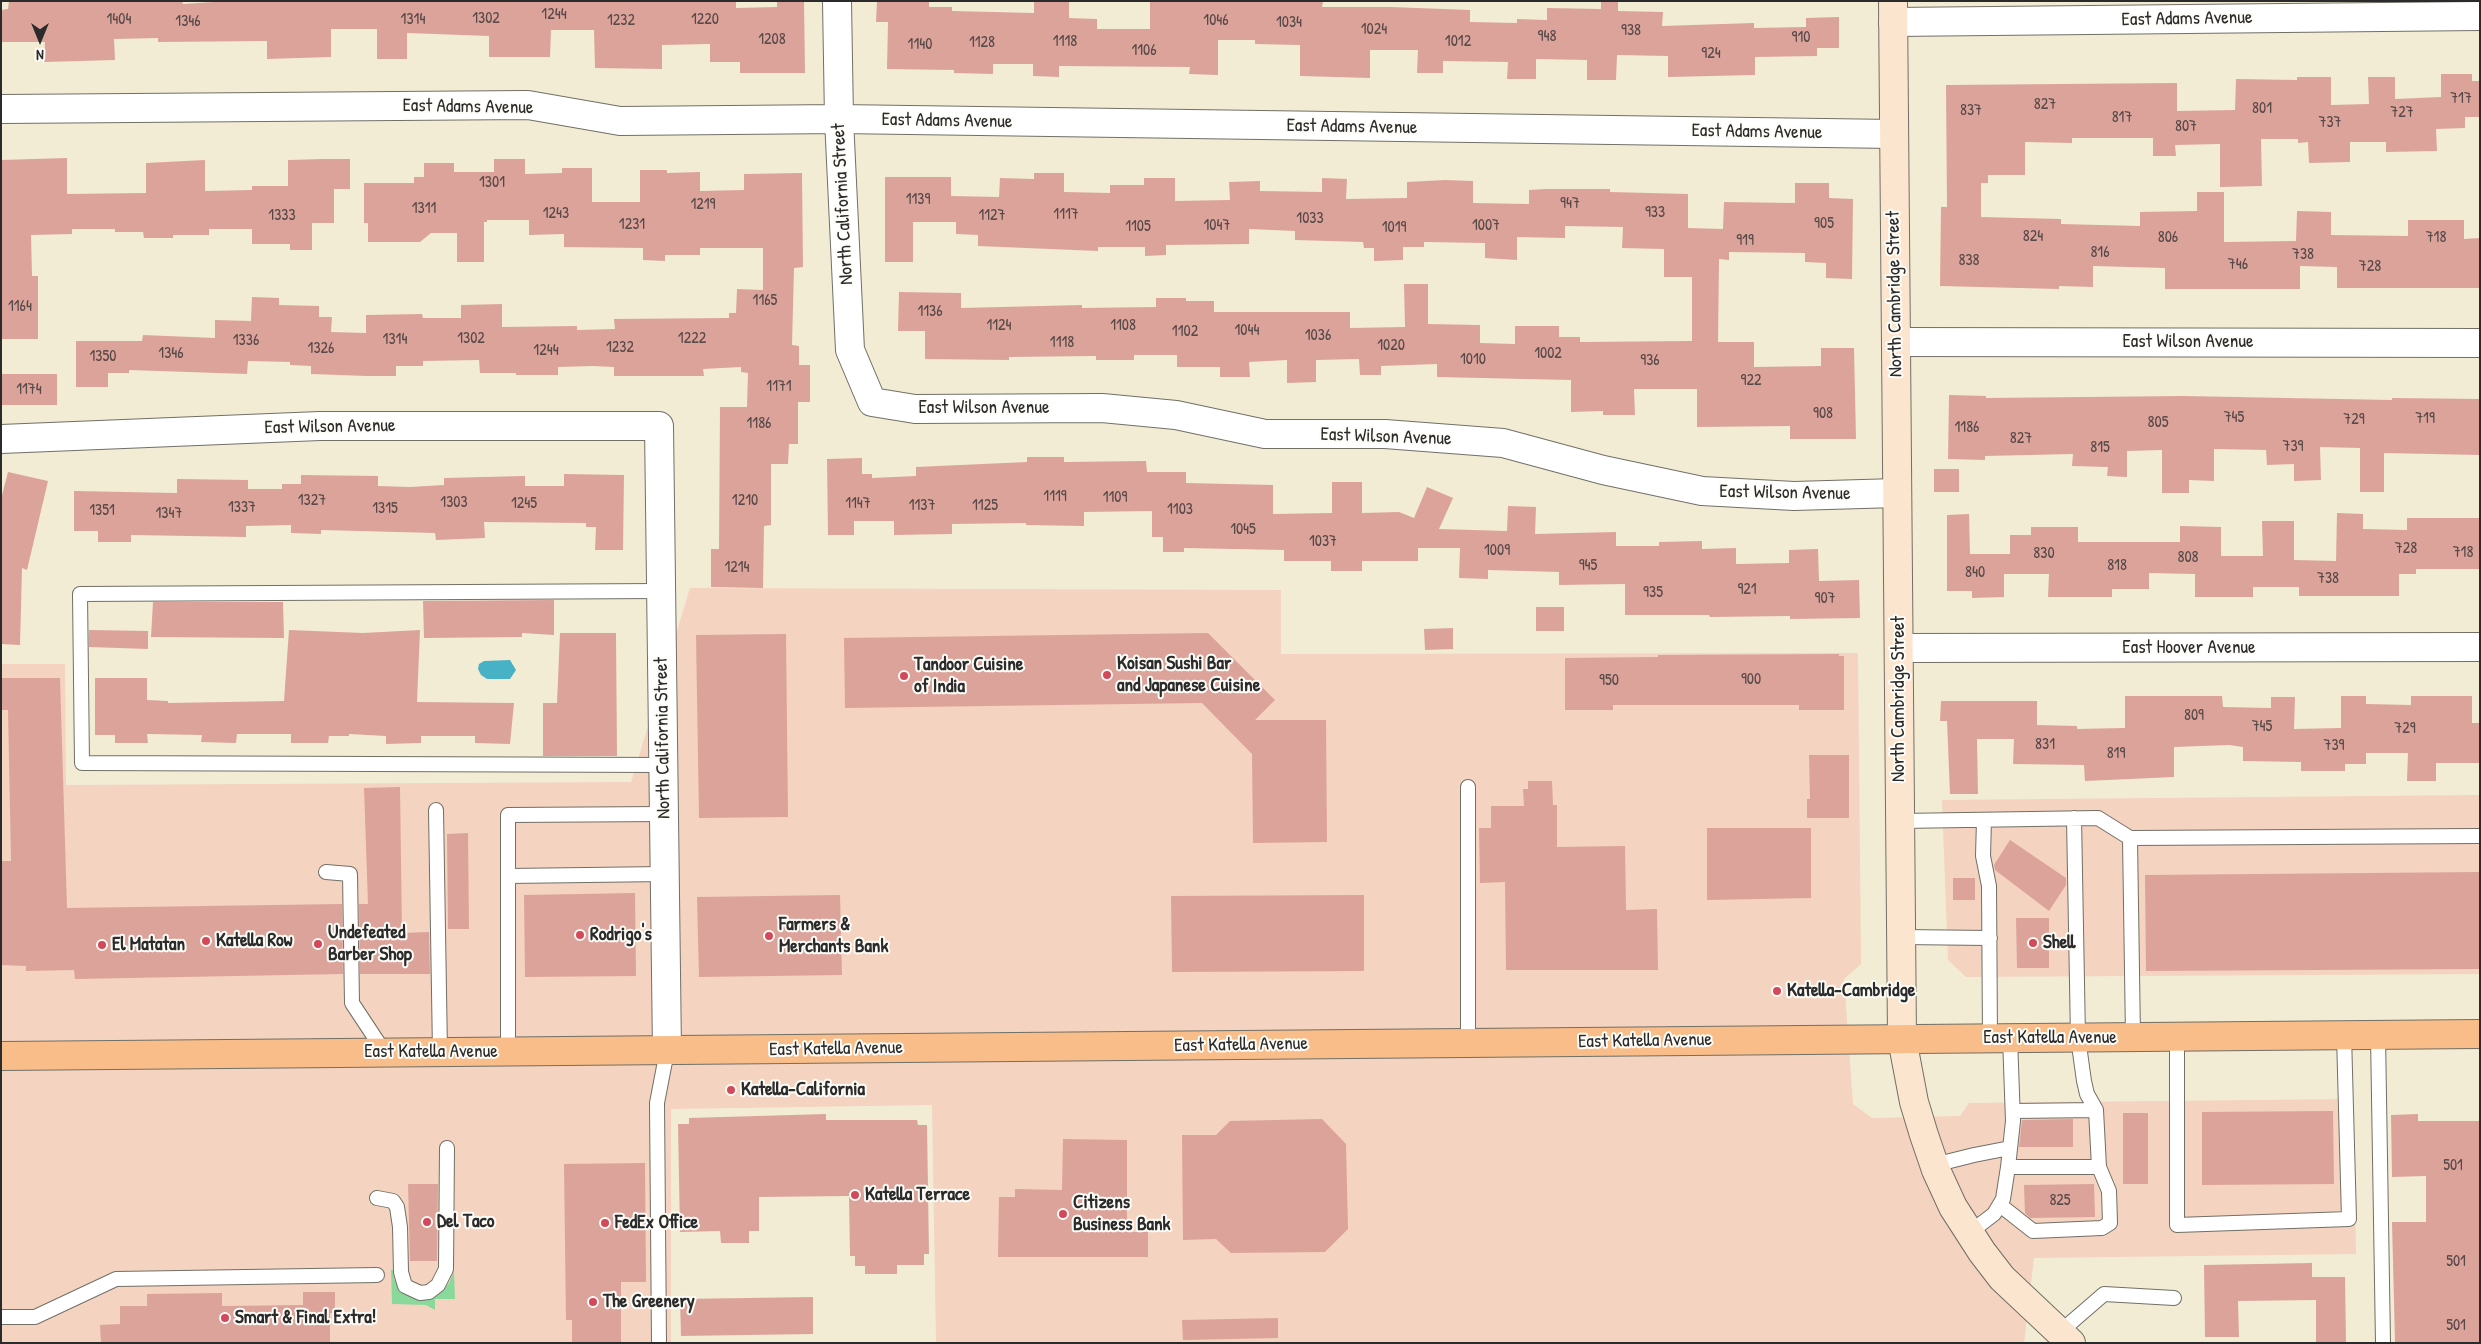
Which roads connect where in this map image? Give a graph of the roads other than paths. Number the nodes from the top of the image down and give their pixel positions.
1 (837, 1) edge
2 (1893, 11) edge
3 (2480, 16) edge
4 (1, 110) edge
5 (839, 119) junction
6 (1894, 134) junction
7 (1896, 342) junction
8 (2480, 343) edge
9 (872, 402) joint
10 (659, 426) joint
11 (1, 439) edge
12 (1898, 493) junction
13 (661, 592) junction
14 (2480, 647) edge
15 (1899, 648) junction
16 (663, 765) junction
17 (1468, 787) dead end
18 (436, 810) dead end
19 (664, 814) junction
20 (2074, 818) junction
21 (1984, 820) junction
22 (1900, 821) junction
23 (2480, 836) edge
24 (2130, 838) junction
25 (326, 872) dead end
26 (665, 874) junction
27 (508, 876) junction
28 (1901, 936) junction
29 (1990, 938) junction
30 (2480, 1034) edge
31 (2344, 1035) junction
32 (2378, 1035) junction
33 (2133, 1037) junction
34 (2177, 1037) junction
35 (2000, 1038) junction
36 (2078, 1038) junction
37 (1902, 1039) junction
38 (1468, 1043) junction
39 (667, 1051) junction
40 (440, 1052) junction
41 (508, 1052) junction
42 (385, 1053) junction
43 (1, 1056) edge
44 (2096, 1110) junction
45 (2013, 1111) junction
46 (447, 1148) dead end
47 (2010, 1148) junction
48 (1934, 1166) junction
49 (2008, 1167) junction
50 (2099, 1167) junction
51 (378, 1198) dead end
52 (2000, 1205) junction
53 (1969, 1233) junction
54 (378, 1275) dead end
55 (2174, 1298) dead end
56 (1, 1317) edge
57 (2066, 1337) edge
58 (659, 1343) edge
59 (2383, 1343) edge

1 - 5 street, North California Street
2 - 3 street, East Adams Avenue
2 - 6 street, North Cambridge Street
4 - 5 street, East Adams Avenue
5 - 6 street, East Adams Avenue
5 - 9 street, North California Street
6 - 7 street, North Cambridge Street
7 - 8 street, East Wilson Avenue
7 - 12 street, North Cambridge Street
9 - 12 street, East Wilson Avenue
10 - 11 street, East Wilson Avenue
10 - 13 street, North California Street
12 - 15 street, North Cambridge Street
13 - 16 street, North California Street
13 - 16 lane
14 - 15 street, East Hoover Avenue
15 - 22 street, North Cambridge Street
16 - 19 street, North California Street
17 - 38 lane
18 - 40 lane
19 - 26 street, North California Street
19 - 27 lane
20 - 21 lane
20 - 24 lane
20 - 36 lane
21 - 22 lane
21 - 29 lane
22 - 28 street, North Cambridge Street
23 - 24 lane
24 - 33 lane
25 - 42 lane
26 - 27 lane
26 - 39 street, North California Street
27 - 41 lane
28 - 29 lane
28 - 37 street, North Cambridge Street
29 - 35 lane
30 - 32 main road, East Katella Avenue
31 - 32 main road, East Katella Avenue
31 - 34 main road, East Katella Avenue
31 - 34 lane
32 - 59 lane
33 - 34 main road, East Katella Avenue
33 - 36 main road, East Katella Avenue
35 - 36 main road, East Katella Avenue
35 - 37 main road, East Katella Avenue
35 - 45 lane
36 - 44 lane
37 - 38 main road, East Katella Avenue
37 - 48 street, North Cambridge Street
38 - 39 main road, East Katella Avenue
39 - 41 main road, East Katella Avenue
39 - 58 lane
40 - 41 main road, East Katella Avenue
40 - 42 main road, East Katella Avenue
42 - 43 main road, East Katella Avenue
44 - 45 lane
44 - 50 lane
45 - 47 lane
46 - 51 lane
47 - 48 lane
47 - 49 lane
48 - 53 street, North Cambridge Street
49 - 50 lane
49 - 52 lane
50 - 52 lane
52 - 53 lane
53 - 57 street, North Cambridge Street
54 - 56 lane
55 - 57 lane

